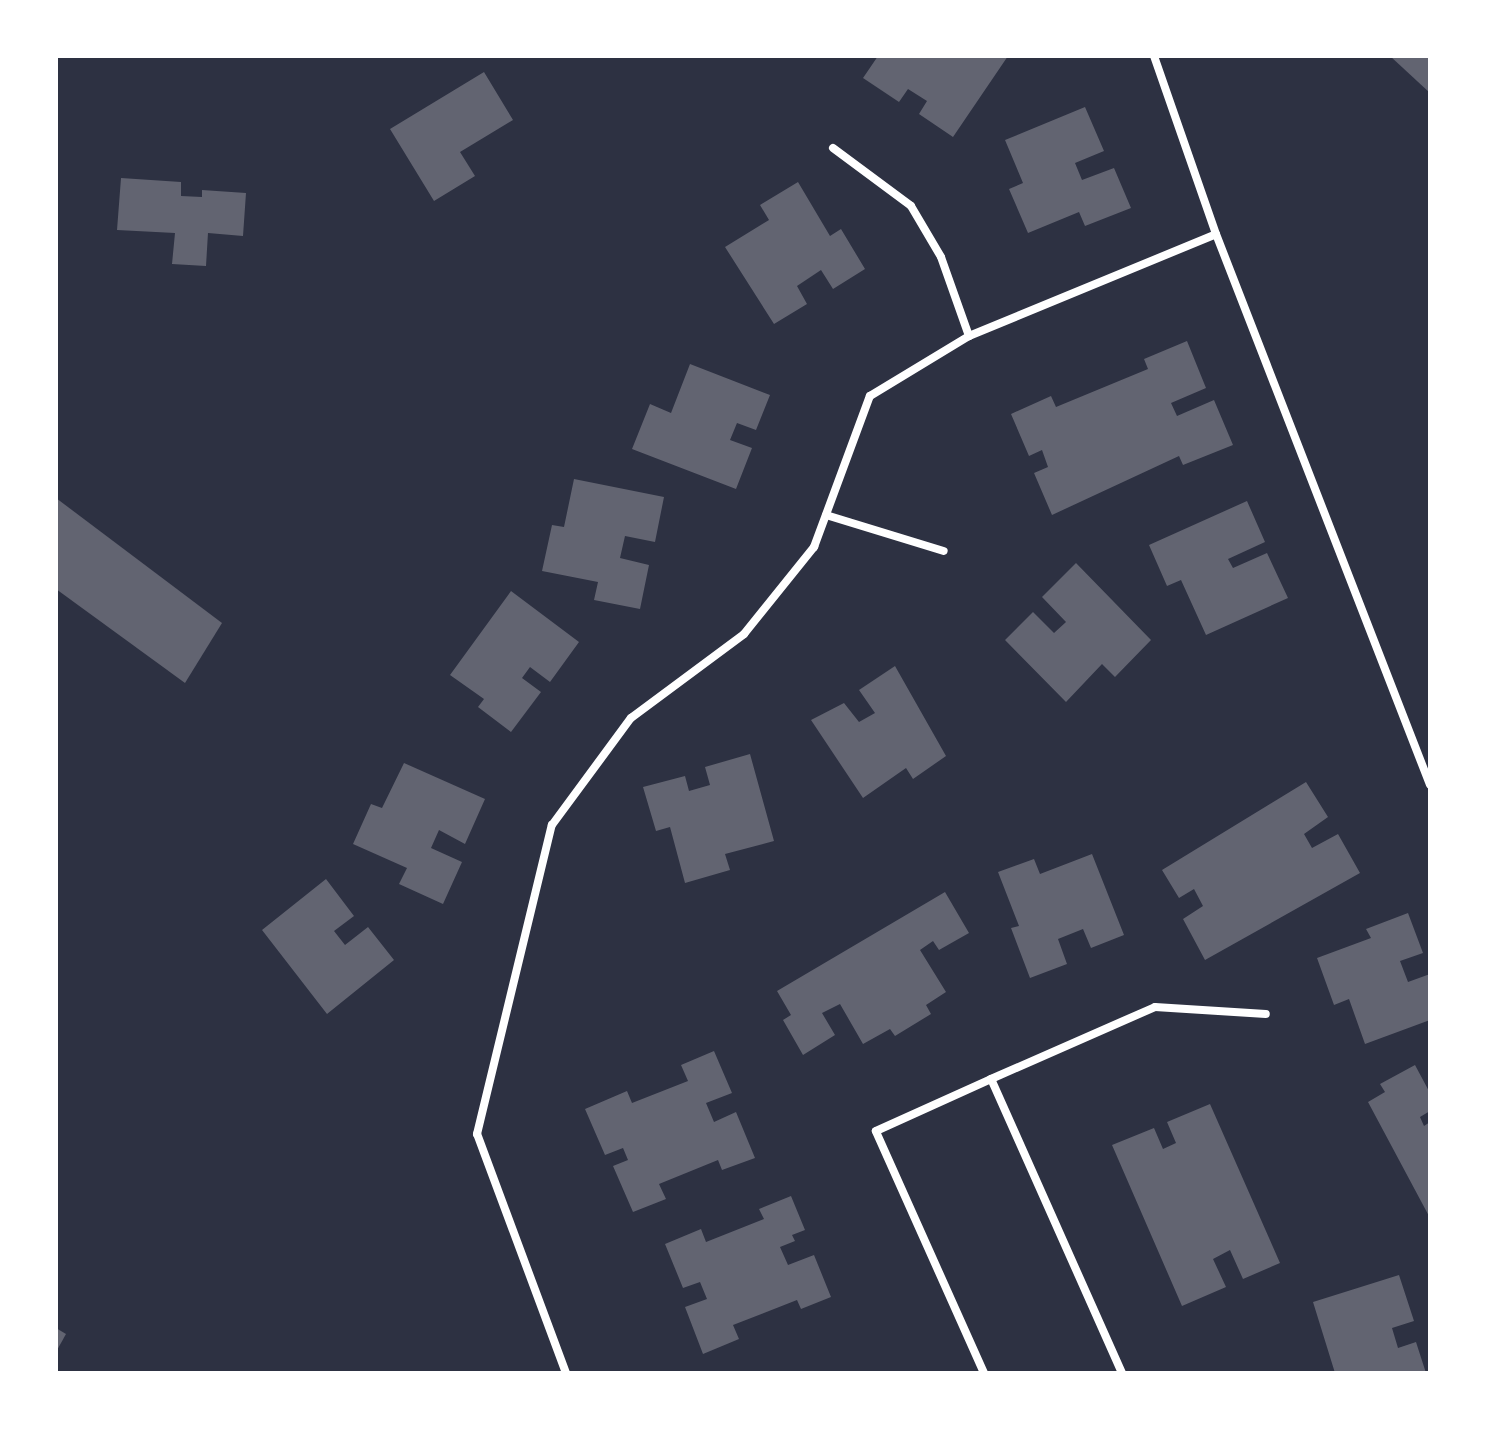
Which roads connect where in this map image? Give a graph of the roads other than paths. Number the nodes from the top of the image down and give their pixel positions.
1 (1154, 56) edge
2 (833, 148) dead end
3 (1216, 234) junction
4 (969, 336) junction
5 (826, 515) junction
6 (944, 551) dead end
7 (1430, 785) edge
8 (1266, 1014) dead end
9 (991, 1079) junction
10 (566, 1373) edge
11 (984, 1373) edge
12 (1122, 1373) edge

1 - 3 street
2 - 4 street
3 - 4 street
3 - 7 street
4 - 5 street
5 - 6 street
5 - 10 street
8 - 9 street
9 - 11 street
9 - 12 street

